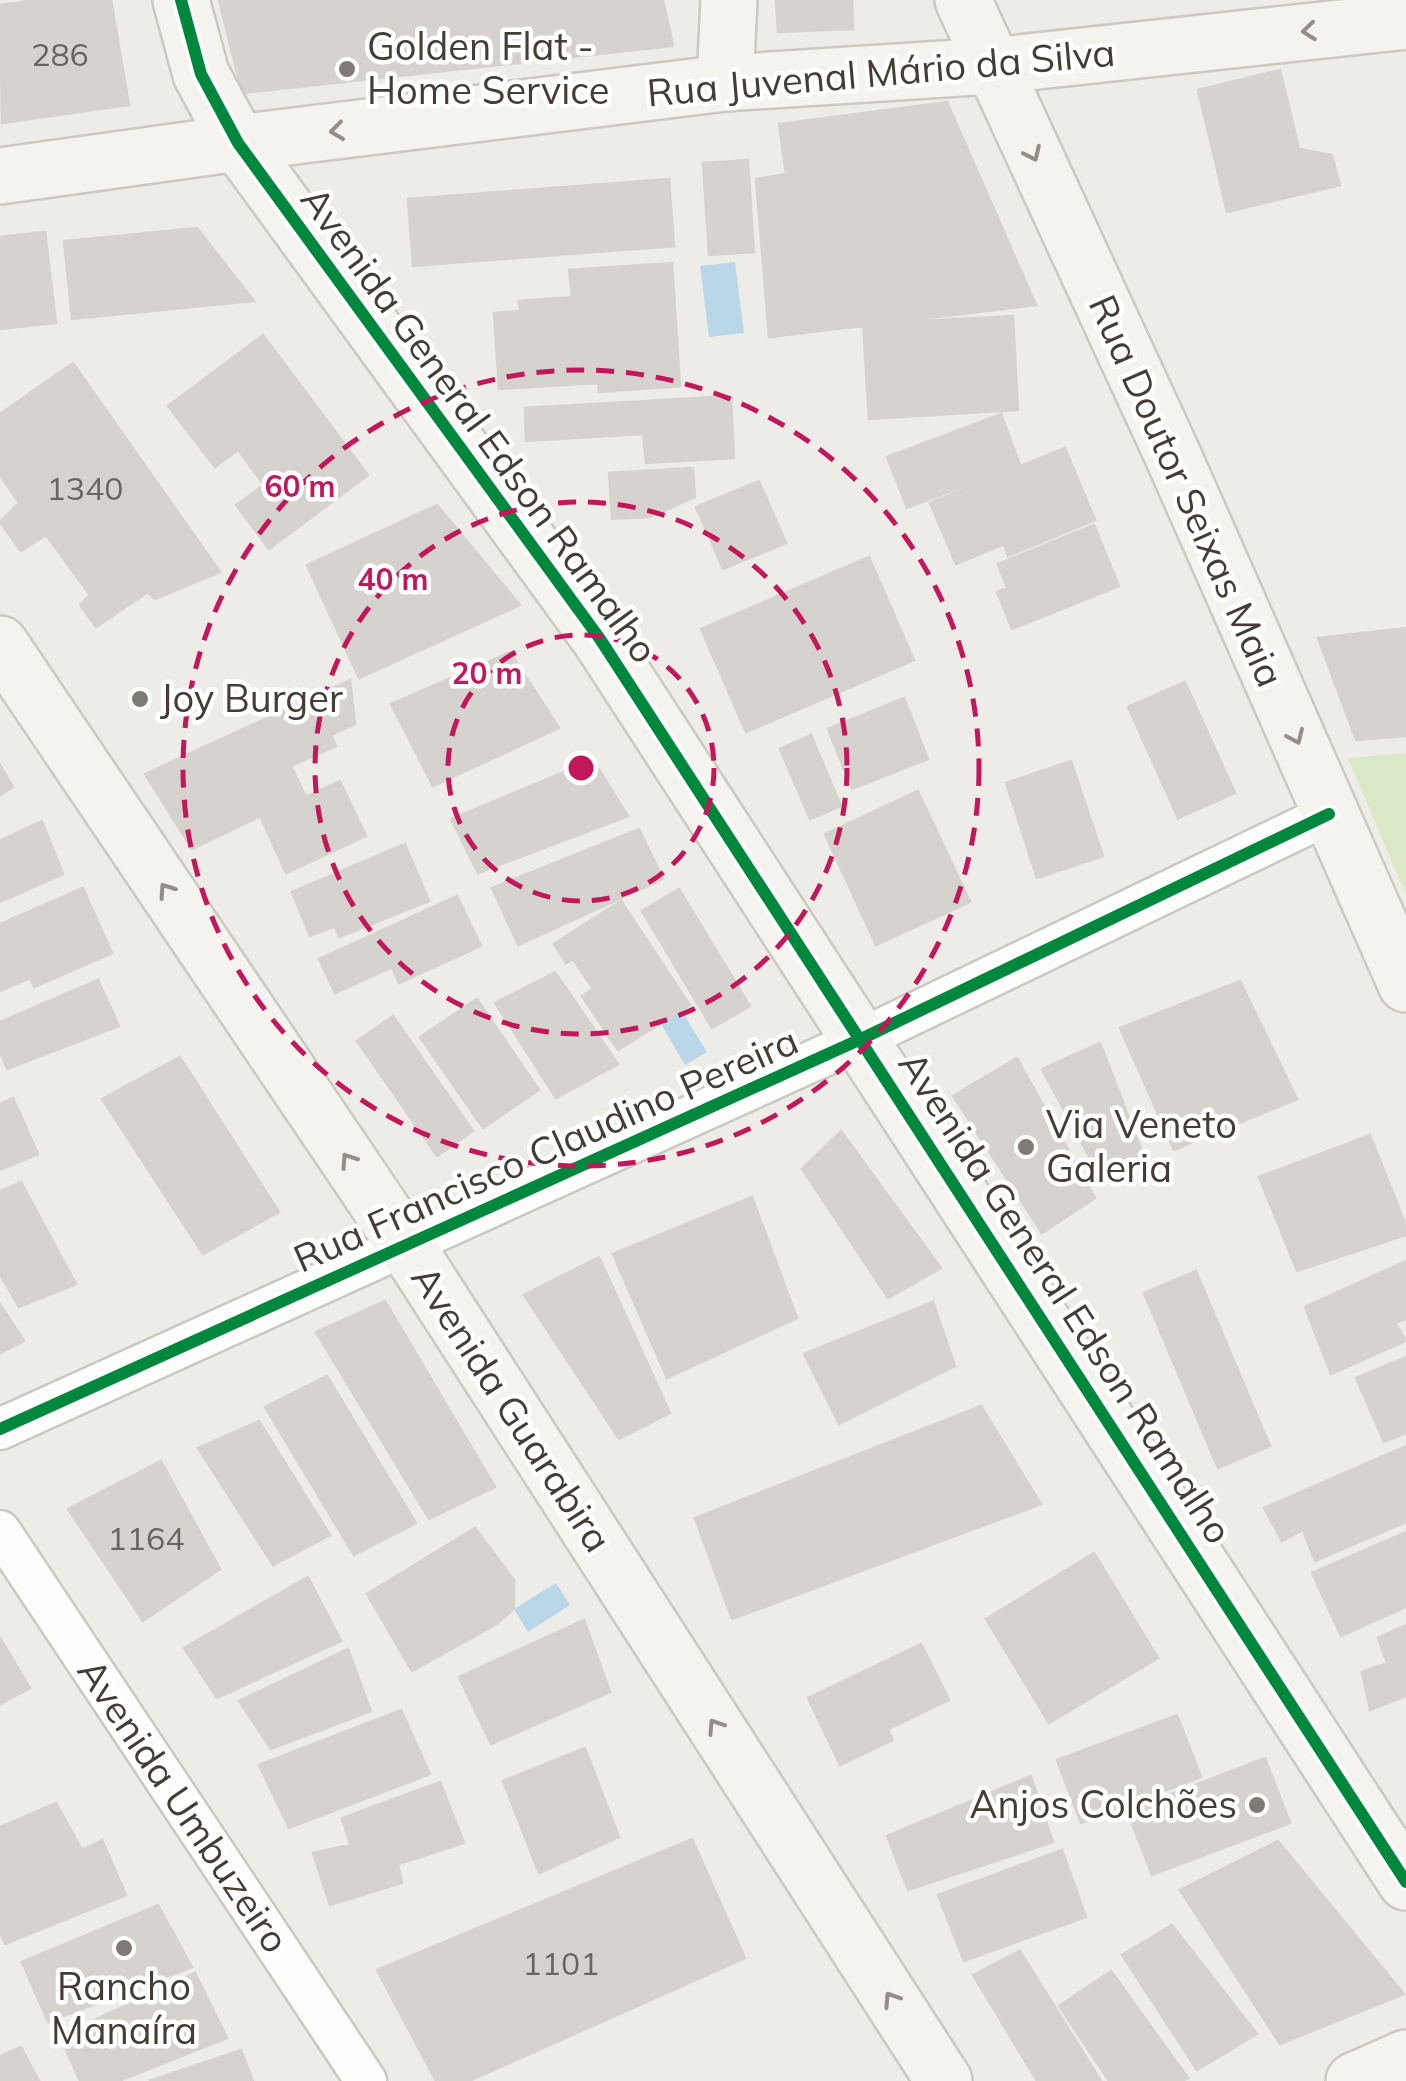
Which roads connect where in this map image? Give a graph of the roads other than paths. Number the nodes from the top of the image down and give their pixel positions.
1 (181, 0) edge
2 (729, 0) edge
3 (962, 0) edge
4 (1406, 20) edge
5 (991, 66) junction
6 (725, 83) junction
7 (238, 143) junction
8 (0, 176) edge
9 (0, 644) edge
10 (1329, 814) junction
11 (1406, 984) edge
12 (861, 1039) junction
13 (406, 1247) junction
14 (0, 1430) edge
15 (0, 1531) edge
16 (1406, 1882) edge
17 (1406, 2058) edge
18 (366, 2081) edge
19 (944, 2081) edge
20 (1354, 2081) edge

1 - 7 main road, Avenida General Edson Ramalho
2 - 6 main road
3 - 5 main road, Rua Doutor Seixas Maia
4 -> 5 main road, Rua Juvenal Mário da Silva
5 - 6 main road, Rua Juvenal Mário da Silva
5 -> 10 main road, Rua Doutor Seixas Maia
6 -> 7 main road, Rua Juvenal Mário da Silva
7 - 8 main road, Rua Juvenal Mário da Silva
7 - 12 main road, Avenida General Edson Ramalho
13 -> 9 main road, Avenida Guarabira
10 - 11 main road, Rua Doutor Seixas Maia
10 - 12 street, Rua Francisco Claudino Pereira
12 - 13 street, Rua Francisco Claudino Pereira
12 - 16 main road, Avenida General Edson Ramalho
13 - 14 street, Rua Francisco Claudino Pereira
19 -> 13 main road, Avenida Guarabira
15 - 18 street, Avenida Umbuzeiro
17 - 20 main road

